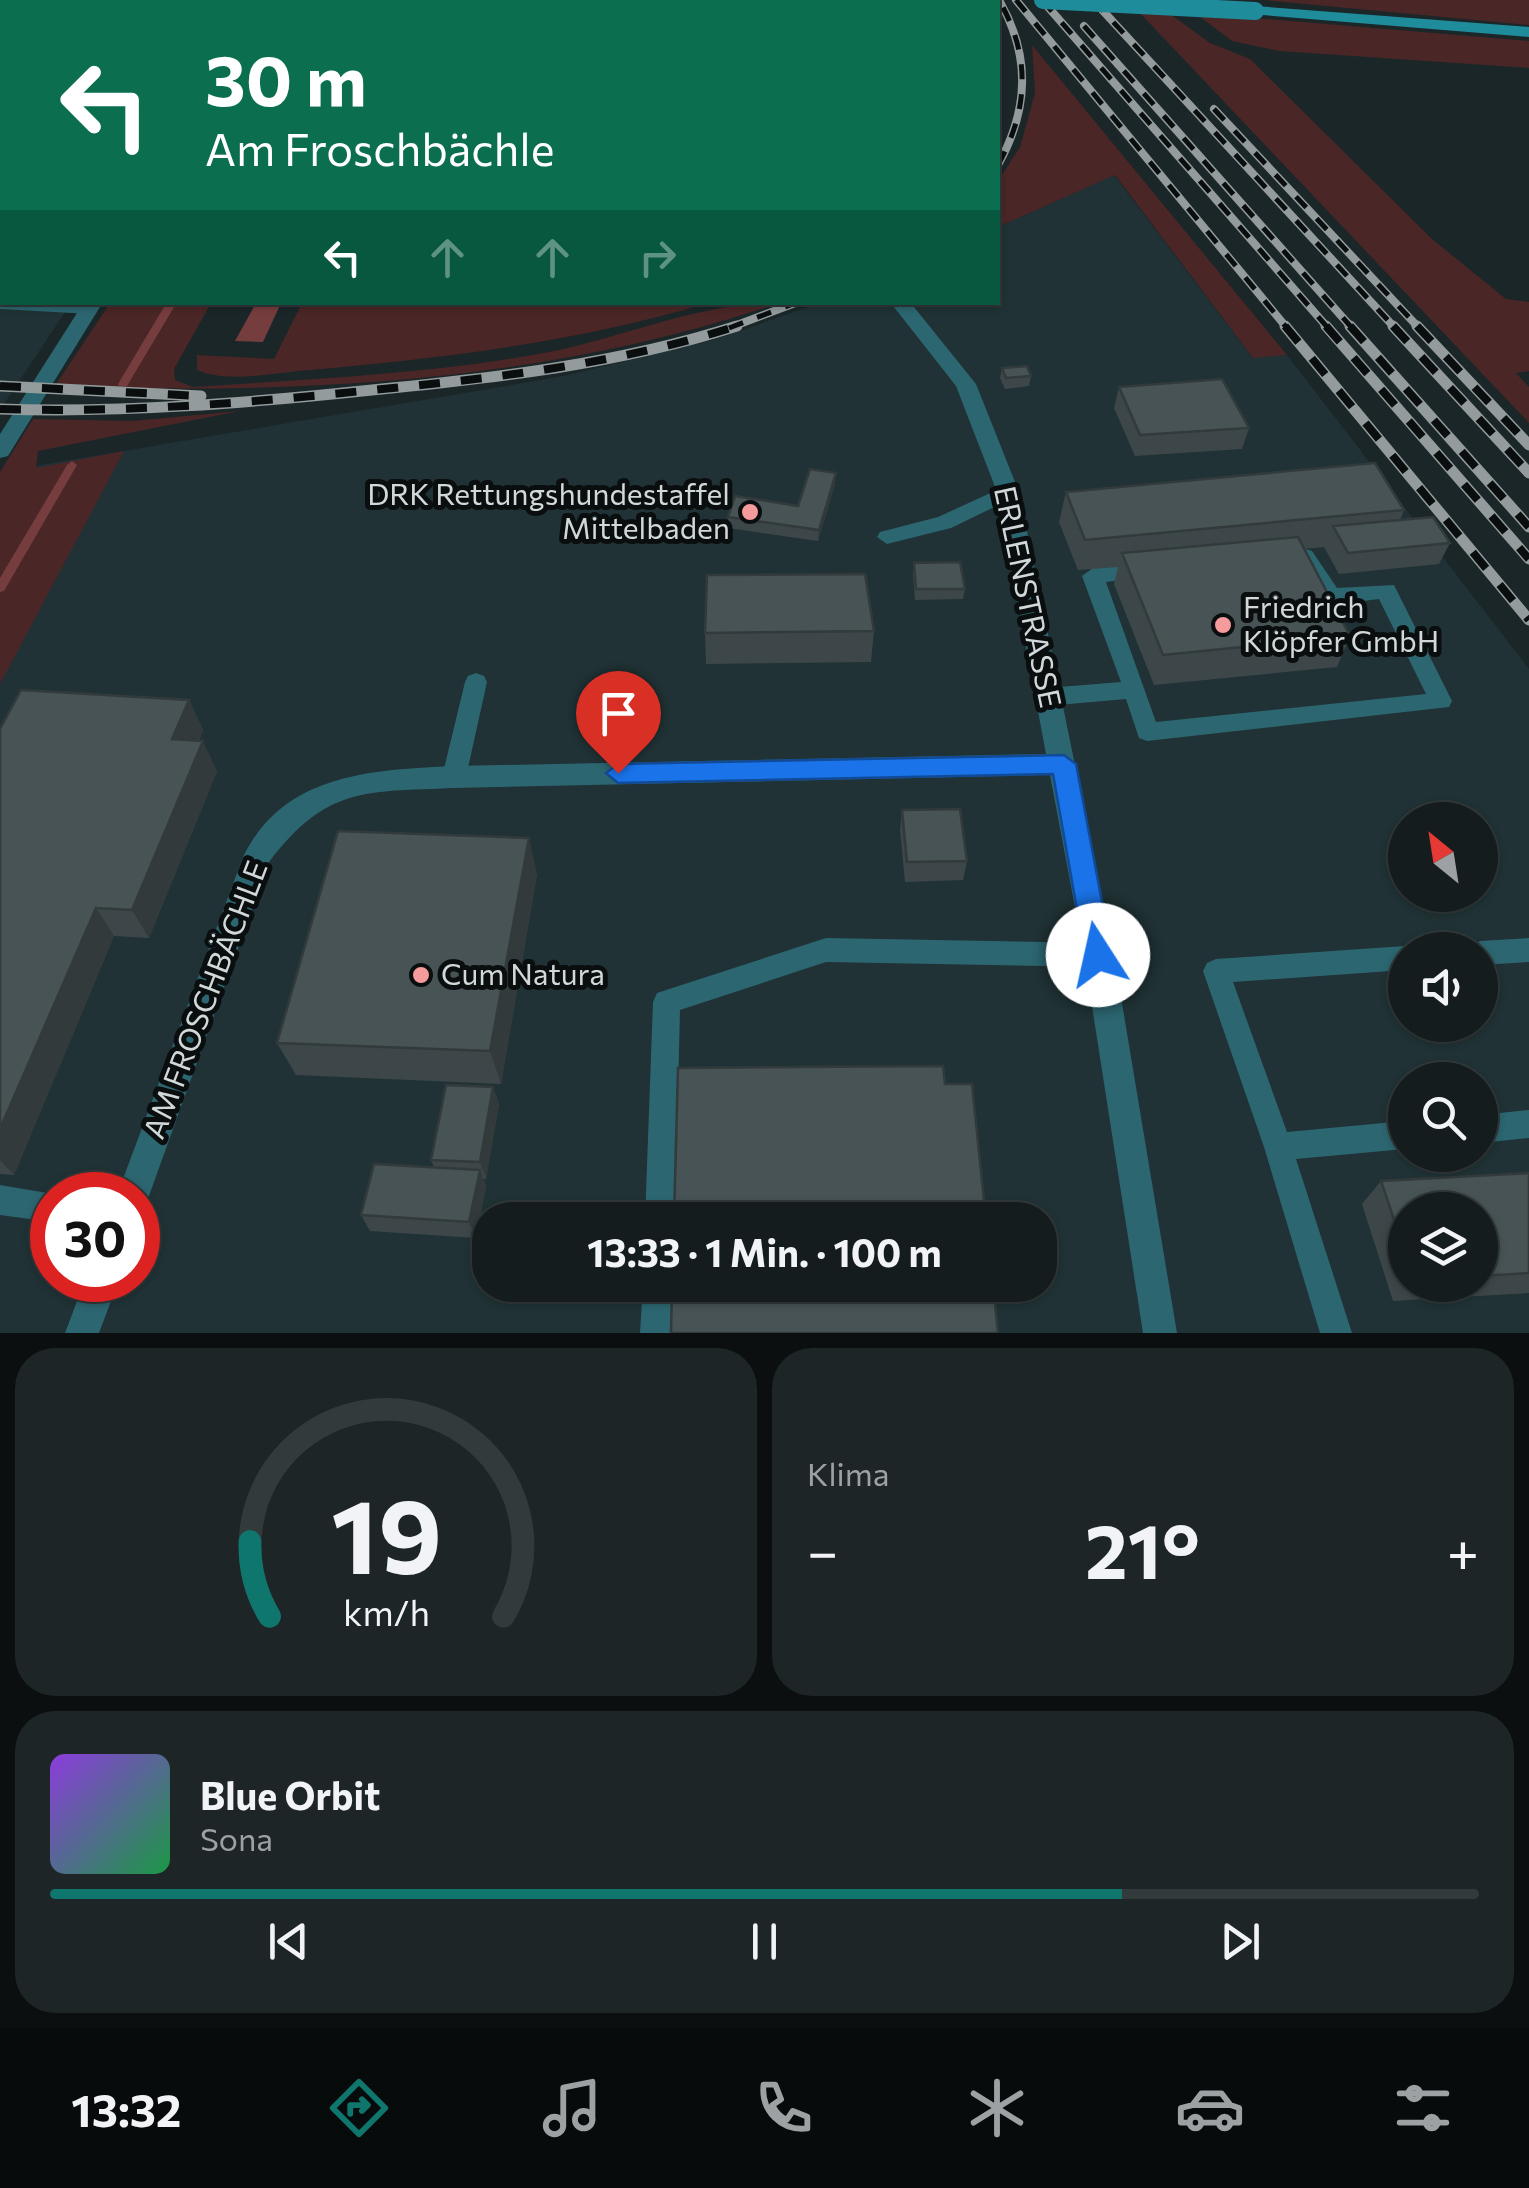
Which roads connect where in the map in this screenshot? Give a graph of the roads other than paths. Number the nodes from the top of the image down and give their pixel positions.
1 (1043, 0) edge
2 (1529, 32) edge
3 (46, 305) edge
4 (902, 305) edge
5 (92, 306) edge
6 (2, 445) edge
7 (1008, 492) junction
8 (887, 537) dead end
9 (1285, 556) edge
10 (1170, 568) edge
11 (476, 682) dead end
12 (1134, 689) junction
13 (1047, 697) junction
14 (1064, 764) junction
15 (454, 777) junction
16 (1529, 950) edge
17 (1498, 952) edge
18 (1098, 955) junction
19 (1388, 959) edge
20 (1529, 1124) edge
21 (1498, 1127) edge
22 (1388, 1137) edge
23 (1278, 1147) junction
24 (142, 1172) edge
25 (0, 1200) edge
26 (660, 1202) edge
27 (30, 1204) edge
28 (94, 1302) edge
29 (657, 1302) edge
30 (82, 1333) edge
31 (656, 1333) edge
32 (1160, 1333) edge
33 (1336, 1333) edge

1 - 2 main road, bridge
3 - 5 lane
4 - 7 street, ERLENSTRASSE
5 - 6 street
7 - 8 lane
7 - 13 street, ERLENSTRASSE
9 - 12 lane
10 - 12 lane
11 - 15 lane
12 - 13 lane
13 - 14 street, ERLENSTRASSE
14 - 15 street, AM FROSCHBÄCHLE
14 - 18 street, ERLENSTRASSE
15 - 24 street, AM FROSCHBÄCHLE
16 - 17 lane
18 - 26 lane
18 - 32 street, ERLENSTRASSE
19 - 23 lane
20 - 21 lane
22 - 23 lane
23 - 33 lane
25 - 27 lane
28 - 30 street
29 - 31 lane

